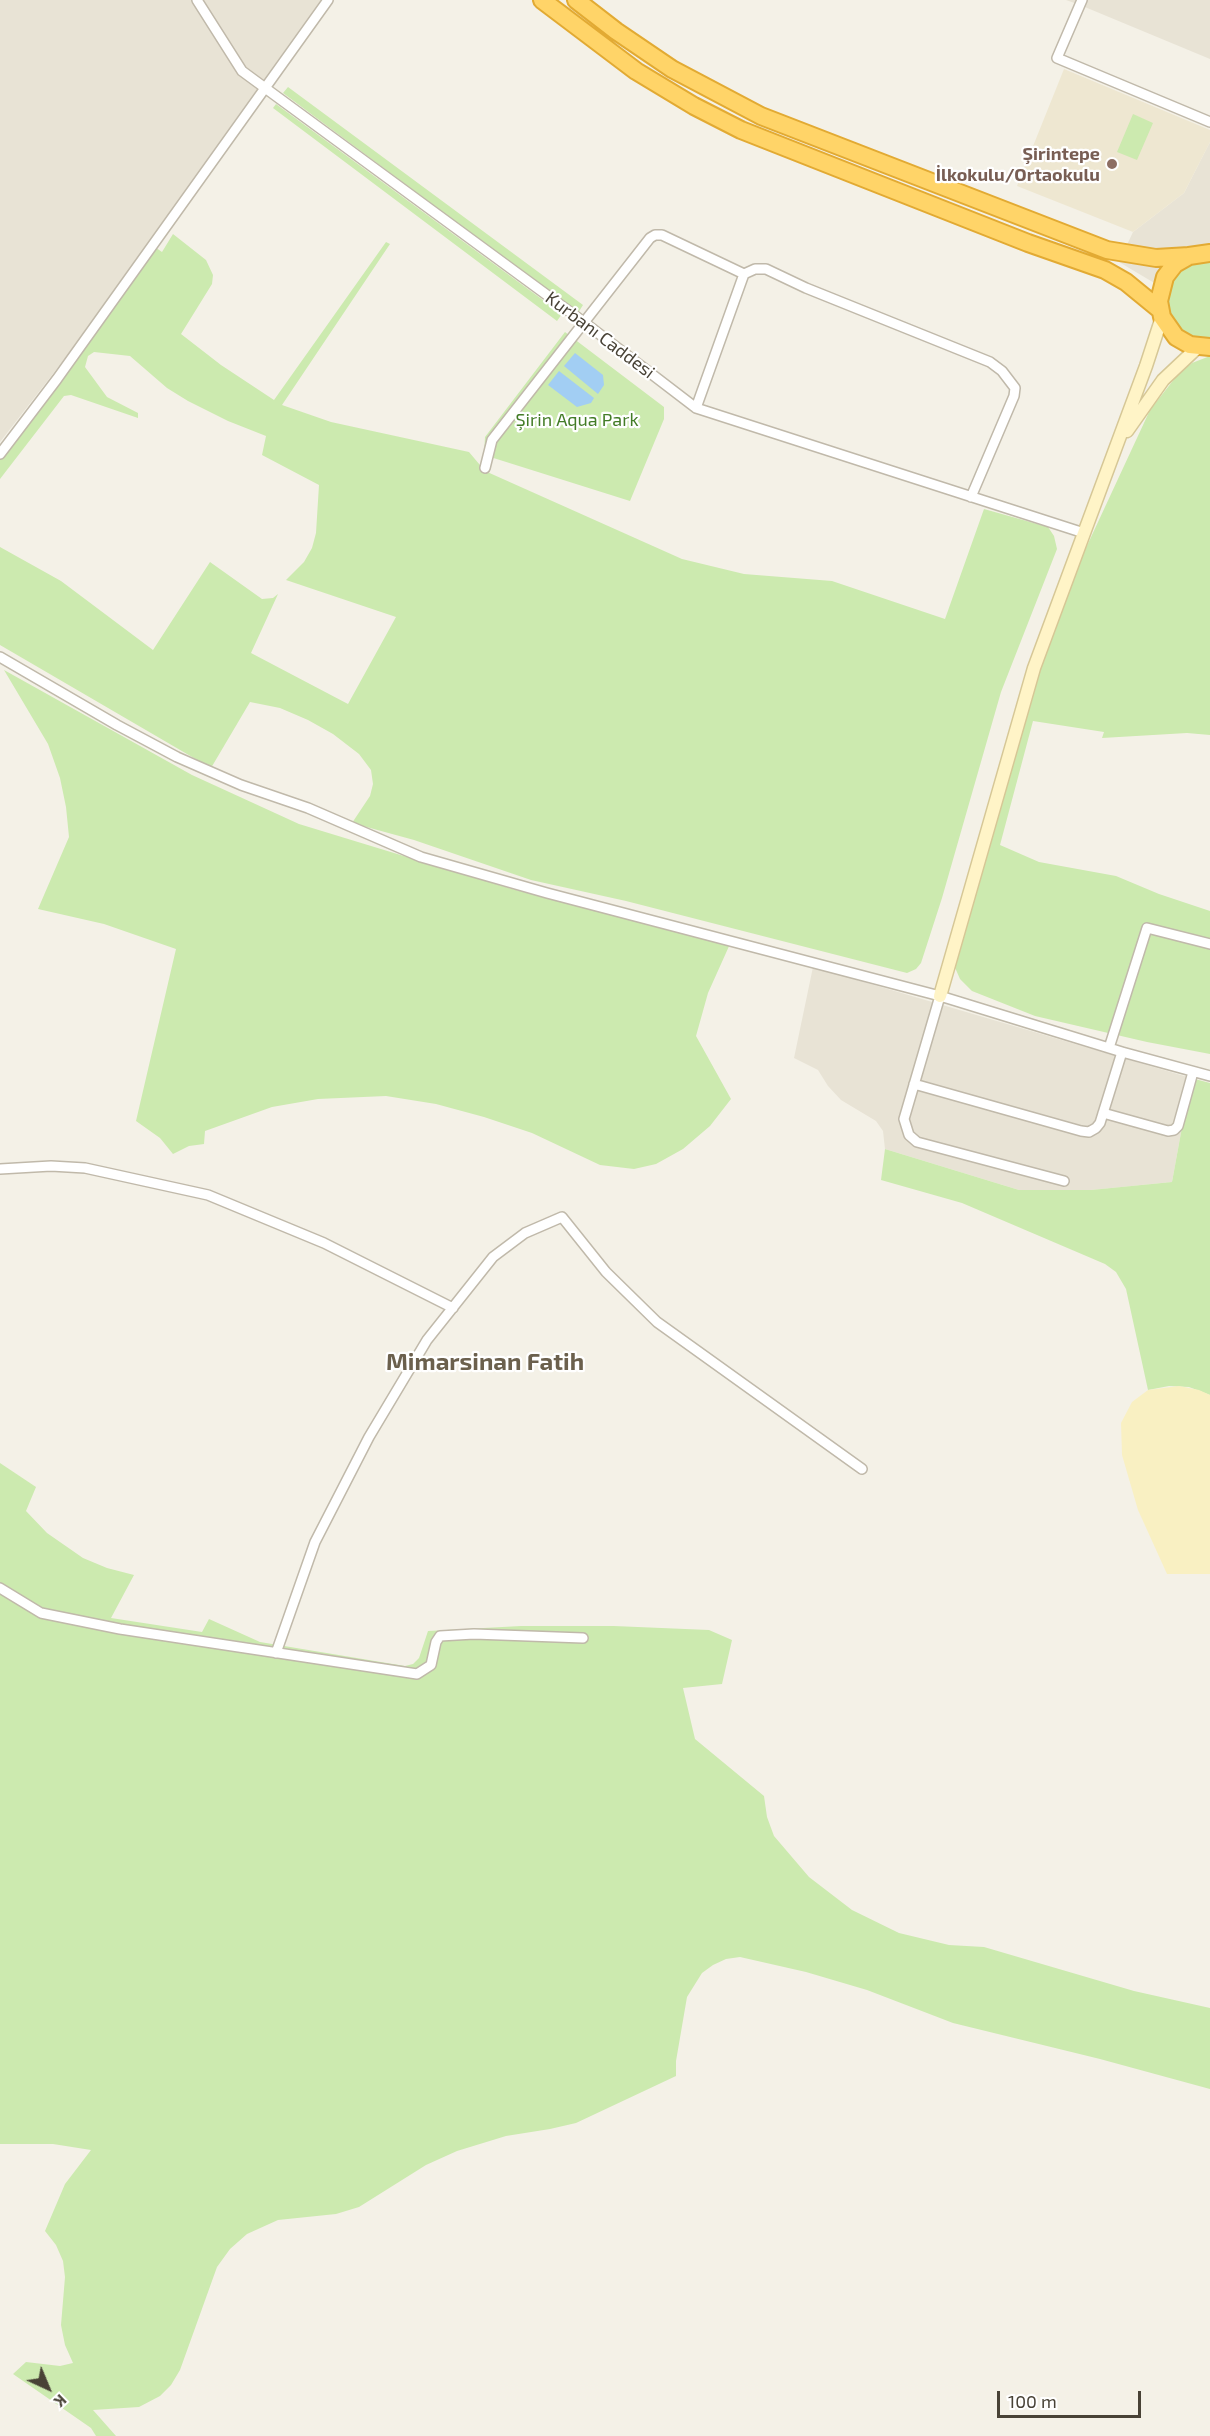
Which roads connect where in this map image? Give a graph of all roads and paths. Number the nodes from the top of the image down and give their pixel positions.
1 (197, 0) edge
2 (328, 0) edge
3 (542, 0) edge
4 (576, 0) edge
5 (1082, 0) edge
6 (266, 88) junction
7 (1210, 122) edge
8 (1202, 252) edge
9 (744, 274) junction
10 (1160, 313) junction
11 (585, 323) junction
12 (1204, 347) edge
13 (696, 408) junction
14 (1116, 447) junction
15 (0, 454) edge
16 (485, 468) dead end
17 (971, 497) junction
18 (1084, 533) junction
19 (0, 657) edge
20 (1210, 945) edge
21 (940, 996) junction
22 (1109, 1048) junction
23 (1122, 1052) junction
24 (1193, 1072) junction
25 (1210, 1076) edge
26 (914, 1084) junction
27 (1103, 1113) junction
28 (0, 1169) edge
29 (1064, 1181) dead end
30 (453, 1308) junction
31 (862, 1469) dead end
32 (0, 1588) edge
33 (583, 1638) dead end
34 (276, 1653) junction

1 - 6 street, Kurbanı Caddesi
2 - 6 street
3 - 10 highway
4 - 8 highway
5 - 7 street
6 - 11 street, Kurbanı Caddesi
6 - 15 street
8 - 10 highway
9 - 11 street
9 - 13 street
9 - 17 street
10 - 12 highway
10 - 14 street
11 - 13 street, Kurbanı Caddesi
11 - 16 street
12 - 14 street
13 - 17 street, Kurbanı Caddesi
14 - 18 street
17 - 18 street, Kurbanı Caddesi
18 - 21 street
19 - 21 street
20 - 22 street
21 - 22 street
21 - 26 street
22 - 23 street
23 - 24 street
23 - 27 street
24 - 25 street
24 - 27 street
26 - 27 street
26 - 29 street
28 - 30 street
30 - 31 street
30 - 34 street
32 - 34 street
33 - 34 street

